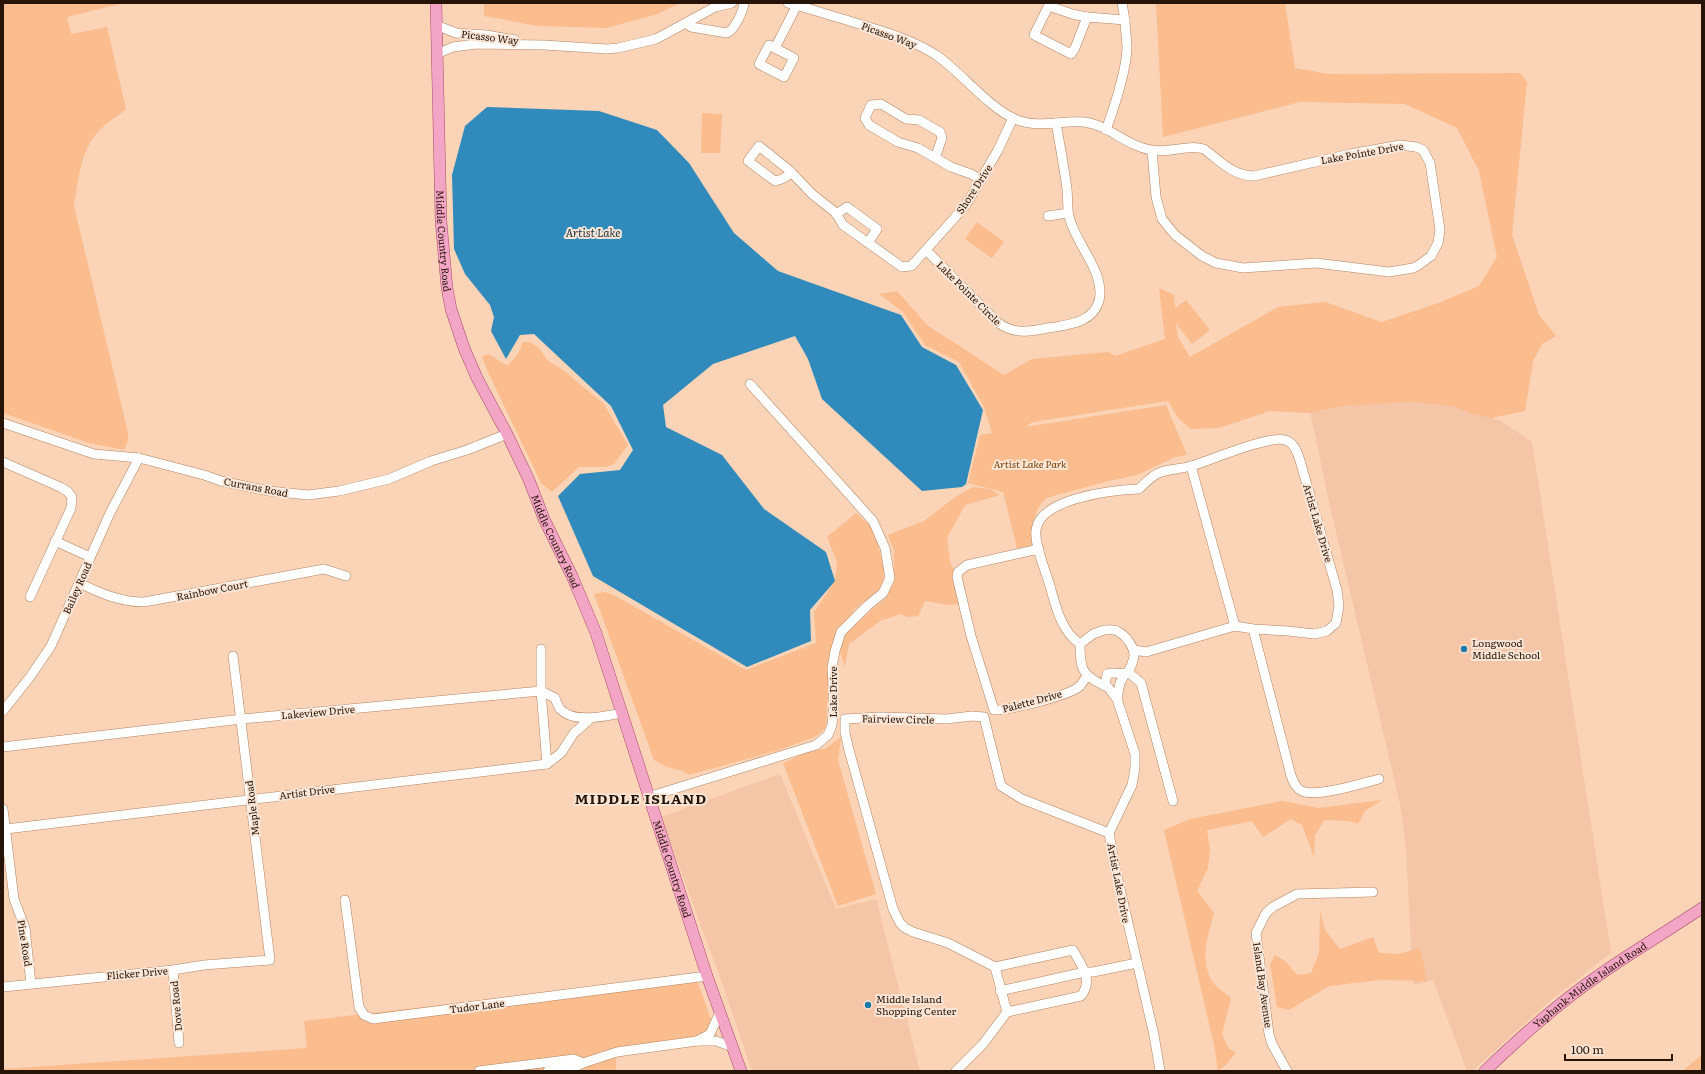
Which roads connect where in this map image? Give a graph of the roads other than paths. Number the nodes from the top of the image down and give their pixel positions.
1 (436, 3) edge
2 (732, 3) edge
3 (744, 3) edge
4 (788, 3) edge
5 (1122, 3) edge
6 (1050, 4) edge
7 (797, 5) junction
8 (1087, 17) junction
9 (1125, 20) junction
10 (686, 23) junction
11 (436, 25) junction
12 (469, 34) junction
13 (469, 45) junction
14 (544, 45) junction
15 (775, 48) dead end
16 (437, 54) junction
17 (1013, 118) junction
18 (1056, 123) junction
19 (1039, 124) joint
20 (1106, 130) junction
21 (1152, 151) junction
22 (935, 158) junction
23 (792, 173) junction
24 (981, 180) junction
25 (1068, 212) junction
26 (836, 214) junction
27 (1048, 216) dead end
28 (868, 243) junction
29 (926, 250) junction
30 (750, 384) dead end
31 (3, 423) edge
32 (507, 434) junction
33 (139, 458) junction
34 (3, 462) edge
35 (1191, 466) junction
36 (55, 541) junction
37 (1039, 549) junction
38 (90, 557) junction
39 (346, 576) dead end
40 (79, 583) junction
41 (30, 597) dead end
42 (1235, 626) junction
43 (1253, 630) junction
44 (1080, 644) junction
45 (541, 649) dead end
46 (1134, 650) junction
47 (233, 656) dead end
48 (1127, 673) junction
49 (1087, 676) junction
50 (1103, 685) junction
51 (541, 691) junction
52 (1117, 699) junction
53 (4, 708) edge
54 (622, 713) junction
55 (590, 718) junction
56 (242, 719) junction
57 (3, 747) edge
58 (547, 764) junction
59 (1379, 779) dead end
60 (648, 797) junction
61 (251, 799) junction
62 (1173, 801) dead end
63 (3, 809) edge
64 (6, 829) junction
65 (1109, 833) junction
66 (1373, 892) dead end
67 (345, 900) dead end
68 (1702, 908) edge
69 (270, 960) joint
70 (1137, 962) junction
71 (995, 967) junction
72 (173, 970) junction
73 (1085, 972) junction
74 (707, 976) junction
75 (31, 984) junction
76 (3, 987) edge
77 (1000, 991) junction
78 (720, 1012) junction
79 (1007, 1012) junction
80 (697, 1041) junction
81 (179, 1043) dead end
82 (733, 1047) junction
83 (583, 1063) junction
84 (479, 1071) edge
85 (548, 1071) edge
86 (741, 1071) edge
87 (956, 1071) edge
88 (1160, 1071) edge
89 (1287, 1071) edge
90 (1485, 1071) edge

1 - 11 main road, Middle Country Road
2 - 10 street, Picasso Way
3 - 10 street
4 - 7 street, Picasso Way
5 - 9 street
6 - 8 street
6 - 8 street
7 - 15 street
7 - 17 street, Picasso Way
8 - 9 street
9 - 20 street
10 - 14 street, Picasso Way
11 - 12 street, Picasso Way
11 - 16 main road, Middle Country Road
12 - 13 street
12 - 14 street, Picasso Way
13 - 14 street, Picasso Way
13 - 16 street, Picasso Way
16 - 32 main road, Middle Country Road
17 - 19 street, Picasso Way
17 - 24 street, Shore Drive
18 - 19 street, Lake Pointe Drive
18 - 20 street, Lake Pointe Drive
18 - 25 street, Lake Pointe Circle
20 - 21 street, Lake Pointe Drive
21 - 21 street, Lake Pointe Drive
22 - 22 street
22 - 24 street
23 - 23 street
23 - 26 street
24 - 29 street, Shore Drive
25 - 27 street
25 - 29 street, Lake Pointe Circle
26 - 28 street
26 - 28 street
28 - 29 street, Shore Drive
30 - 60 street, Lake Drive
31 - 33 street, Currans Road
32 - 33 street, Currans Road
32 - 54 main road, Middle Country Road
33 - 38 street, Bailey Road
34 - 36 street
35 - 37 street, Artist Lake Drive
35 - 42 street
35 - 43 street, Artist Lake Drive
36 - 38 street
36 - 41 street
37 - 44 street, Artist Lake Drive
37 - 49 street, Palette Drive
38 - 40 street, Bailey Road
39 - 40 street, Rainbow Court
40 - 53 street, Bailey Road
42 - 43 street, Artist Lake Drive
42 - 46 street, Artist Lake Drive
43 - 59 street
44 - 46 street
44 - 49 street
45 - 51 street
46 - 48 street
47 - 56 street, Maple Road
48 - 50 street
48 - 52 street
48 - 62 street
49 - 50 street, Artist Lake Drive
50 - 52 street, Artist Lake Drive
51 - 55 street
51 - 56 street, Lakeview Drive
51 - 58 street
52 - 65 street, Artist Lake Drive
54 - 55 street
54 - 60 main road, Middle Country Road
55 - 58 street
56 - 57 street, Lakeview Drive
56 - 61 street, Maple Road
58 - 61 street, Artist Drive
60 - 74 main road, Middle Country Road
61 - 64 street, Artist Drive
61 - 69 street, Maple Road
63 - 64 street, Pine Road
64 - 75 street, Pine Road
65 - 70 street, Artist Lake Drive
65 - 71 street, Fairview Circle
66 - 89 street, Island Bay Avenue
67 - 74 street, Tudor Lane
68 - 90 main road, Yaphank-Middle Island Road
69 - 72 street, Flicker Drive
70 - 73 street
70 - 88 street, Artist Lake Drive
71 - 73 street
71 - 77 street
72 - 75 street, Flicker Drive
72 - 81 street, Dove Road
73 - 77 street
73 - 79 street
74 - 78 main road, Middle Country Road
75 - 76 street, Flicker Drive
77 - 79 street
78 - 80 street
78 - 82 main road, Middle Country Road
79 - 87 street
80 - 82 street
80 - 83 street
82 - 86 main road, Middle Country Road
83 - 84 street
83 - 85 street

